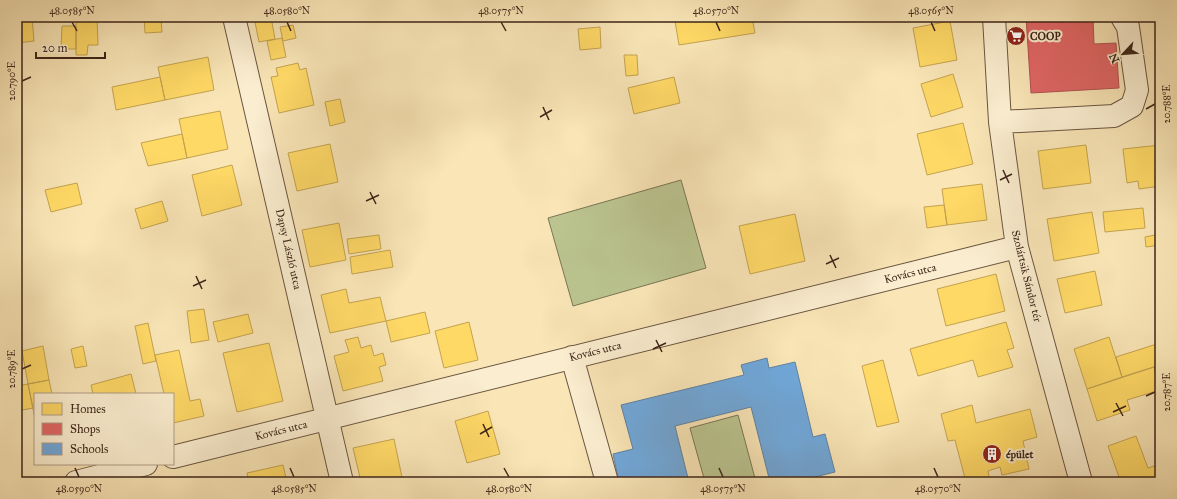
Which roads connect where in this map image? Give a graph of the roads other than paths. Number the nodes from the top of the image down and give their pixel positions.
1 (234, 17) edge
2 (994, 17) edge
3 (1122, 17) edge
4 (1000, 122) junction
5 (1018, 247) junction
6 (572, 357) junction
7 (328, 418) junction
8 (174, 457) edge
9 (142, 465) edge
10 (76, 482) edge
11 (342, 482) edge
12 (607, 482) edge
13 (1081, 482) edge

1 - 7 street, Dapsy László utca
2 - 4 street, Szolártsik Sándor tér
3 - 4 street
4 - 5 street, Szolártsik Sándor tér
5 - 6 street, Kovács utca
5 - 13 street, Szolártsik Sándor tér
6 - 7 street, Kovács utca
6 - 12 street
7 - 8 street, Kovács utca
7 - 11 street, Dapsy László utca
9 - 10 street

